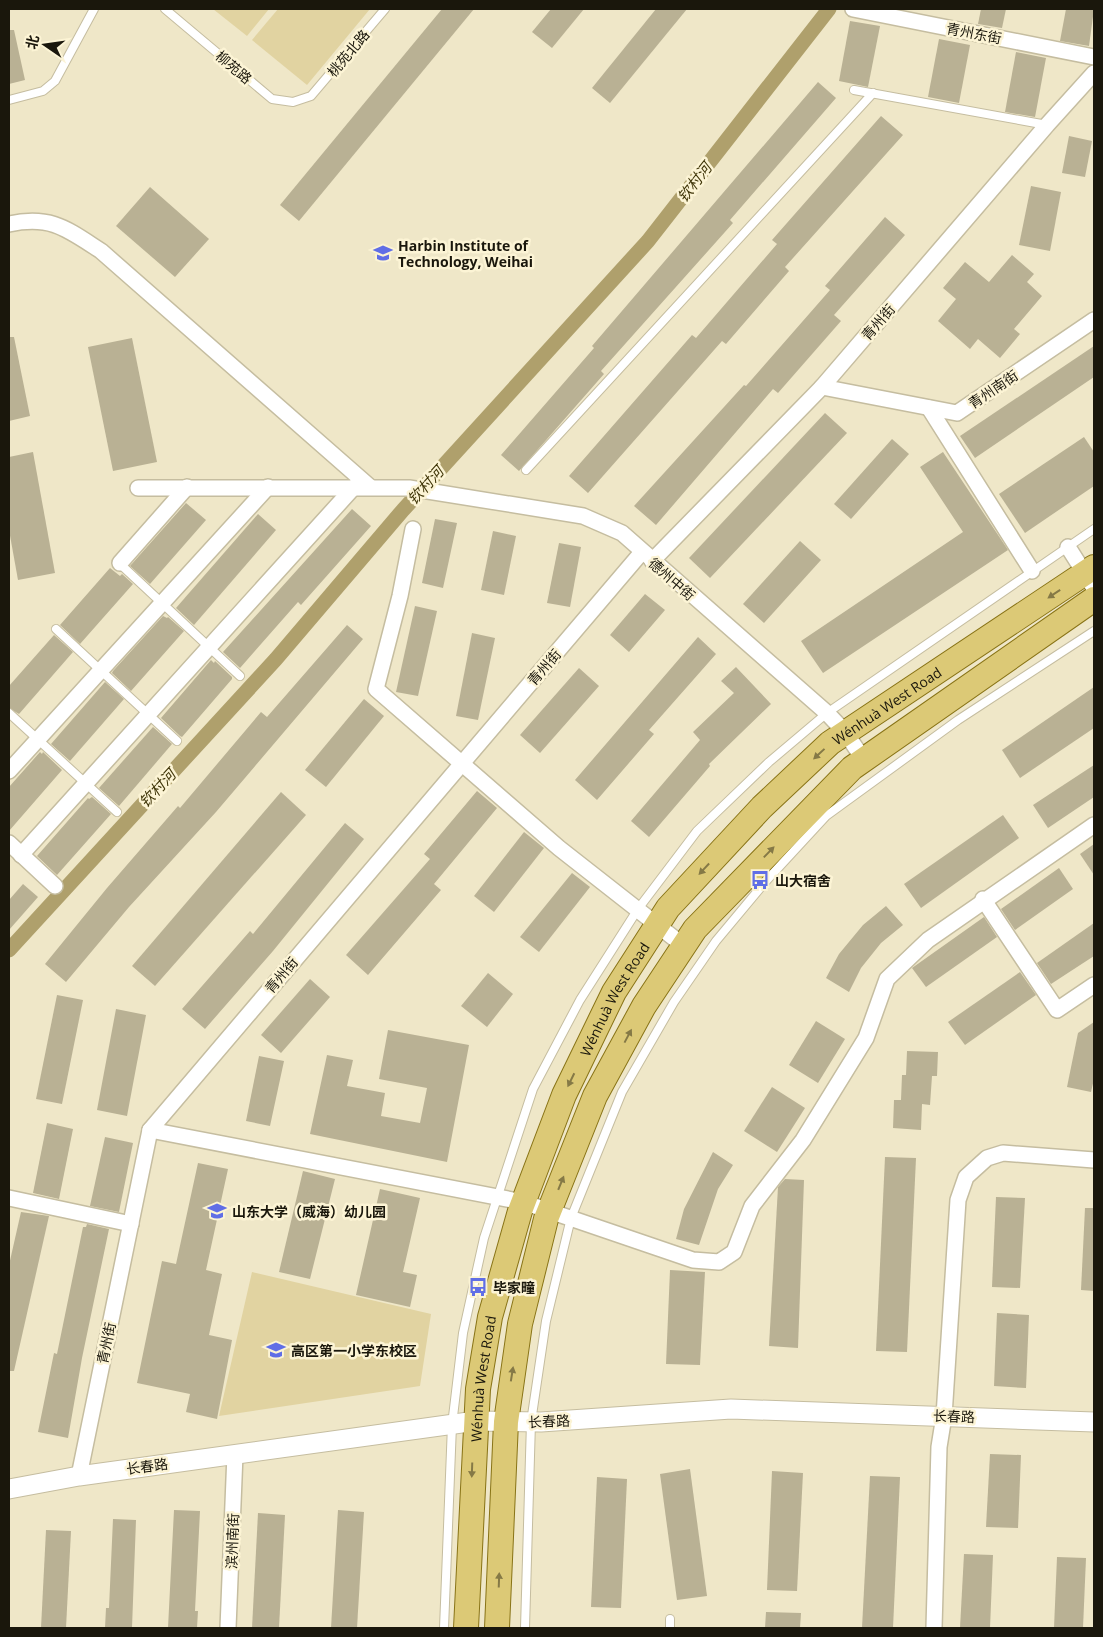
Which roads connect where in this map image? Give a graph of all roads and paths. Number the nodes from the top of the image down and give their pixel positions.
1 (94, 9) edge
2 (165, 9) edge
3 (385, 9) edge
4 (853, 9) edge
5 (1094, 57) edge
6 (1094, 73) edge
7 (854, 90) dead end
8 (873, 93) junction
9 (311, 96) joint
10 (9, 100) edge
11 (1047, 125) junction
12 (9, 224) edge
13 (1094, 320) edge
14 (822, 387) junction
15 (929, 408) junction
16 (526, 470) dead end
17 (268, 487) junction
18 (354, 487) junction
19 (370, 487) junction
20 (138, 488) dead end
21 (187, 488) junction
22 (413, 528) dead end
23 (1094, 528) edge
24 (1068, 547) junction
25 (647, 557) junction
26 (117, 561) joint
27 (1032, 571) junction
28 (1091, 576) edge
29 (1094, 599) edge
30 (162, 603) junction
31 (56, 629) dead end
32 (1094, 631) edge
33 (209, 647) junction
34 (101, 670) junction
35 (240, 676) dead end
36 (9, 713) edge
37 (826, 713) junction
38 (148, 714) junction
39 (845, 732) junction
40 (38, 740) junction
41 (177, 741) dead end
42 (864, 760) junction
43 (461, 763) junction
44 (9, 771) edge
45 (86, 784) junction
46 (116, 812) dead end
47 (1094, 825) edge
48 (9, 843) edge
49 (21, 855) junction
50 (55, 886) dead end
51 (983, 899) junction
52 (638, 909) junction
53 (657, 926) junction
54 (684, 946) junction
55 (1094, 985) edge
56 (150, 1130) junction
57 (1094, 1160) edge
58 (9, 1198) edge
59 (496, 1198) junction
60 (523, 1202) junction
61 (561, 1214) junction
62 (131, 1224) junction
63 (944, 1416) junction
64 (476, 1421) junction
65 (506, 1422) junction
66 (531, 1422) junction
67 (1094, 1422) edge
68 (452, 1425) junction
69 (235, 1454) junction
70 (79, 1476) junction
71 (9, 1489) edge
72 (670, 1619) dead end
73 (228, 1628) edge
74 (444, 1628) edge
75 (466, 1628) edge
76 (497, 1628) edge
77 (524, 1628) edge
78 (670, 1628) edge
79 (934, 1628) edge

1 - 10 lane
2 - 9 lane, 柳苑路
3 - 9 lane, 桃苑北路
4 - 5 street, 青州东街
6 - 11 street, 青州街
7 - 8 lane
8 - 11 lane
8 - 16 lane
11 - 14 street, 青州街
12 - 19 street
13 - 15 street, 青州南街
14 - 15 street, 青州南街
14 - 25 street, 青州街
15 - 27 street
17 - 18 street, 德州中街
17 - 21 street, 德州中街
17 - 30 street
18 - 19 street, 德州中街
18 - 33 street
19 - 25 street, 德州中街
20 - 21 street, 德州中街
21 - 26 street
22 - 43 street
23 - 24 lane
24 - 27 lane
24 - 28 street
25 - 37 street, 德州中街
25 - 43 street, 青州街
26 - 30 lane
27 - 37 lane
28 -> 39 main road, Wénhuà West Road
29 - 42 main road, Wénhuà West Road
30 - 33 lane
30 - 34 street
31 - 34 lane
32 - 61 lane
33 - 35 lane
33 - 38 street
34 - 38 lane
34 - 40 street
36 - 40 lane
37 - 39 street, 德州中街
37 - 52 lane
38 - 41 lane
38 - 45 street
39 - 42 street, 德州中街
39 -> 53 main road, Wénhuà West Road
40 - 44 street
40 - 45 lane
54 -> 42 main road, Wénhuà West Road
43 - 52 street
43 - 56 street, 青州街
45 - 46 lane
45 - 49 street
47 - 51 street
48 - 49 street
49 - 50 street
51 - 55 street
51 - 61 street
52 - 53 street
52 - 59 lane
53 - 54 street
53 -> 60 main road, Wénhuà West Road
61 -> 54 main road, Wénhuà West Road
56 - 59 street
56 - 62 street, 青州街
57 - 63 street
58 - 62 street
59 - 60 street
59 - 68 lane
60 - 61 street
60 - 64 main road, Wénhuà West Road
65 -> 61 main road, Wénhuà West Road
61 - 66 lane
62 - 70 street, 青州街
63 - 66 street, 长春路
63 - 67 street, 长春路
63 - 79 street
64 - 65 street, 长春路
64 - 68 street, 长春路
64 -> 75 main road, Wénhuà West Road
65 - 66 street, 长春路
76 -> 65 main road, Wénhuà West Road
66 - 77 lane
68 - 69 street, 长春路
68 - 74 lane
69 - 70 street, 长春路
69 - 73 street, 滨州南街
70 - 71 street, 长春路
72 - 78 lane

